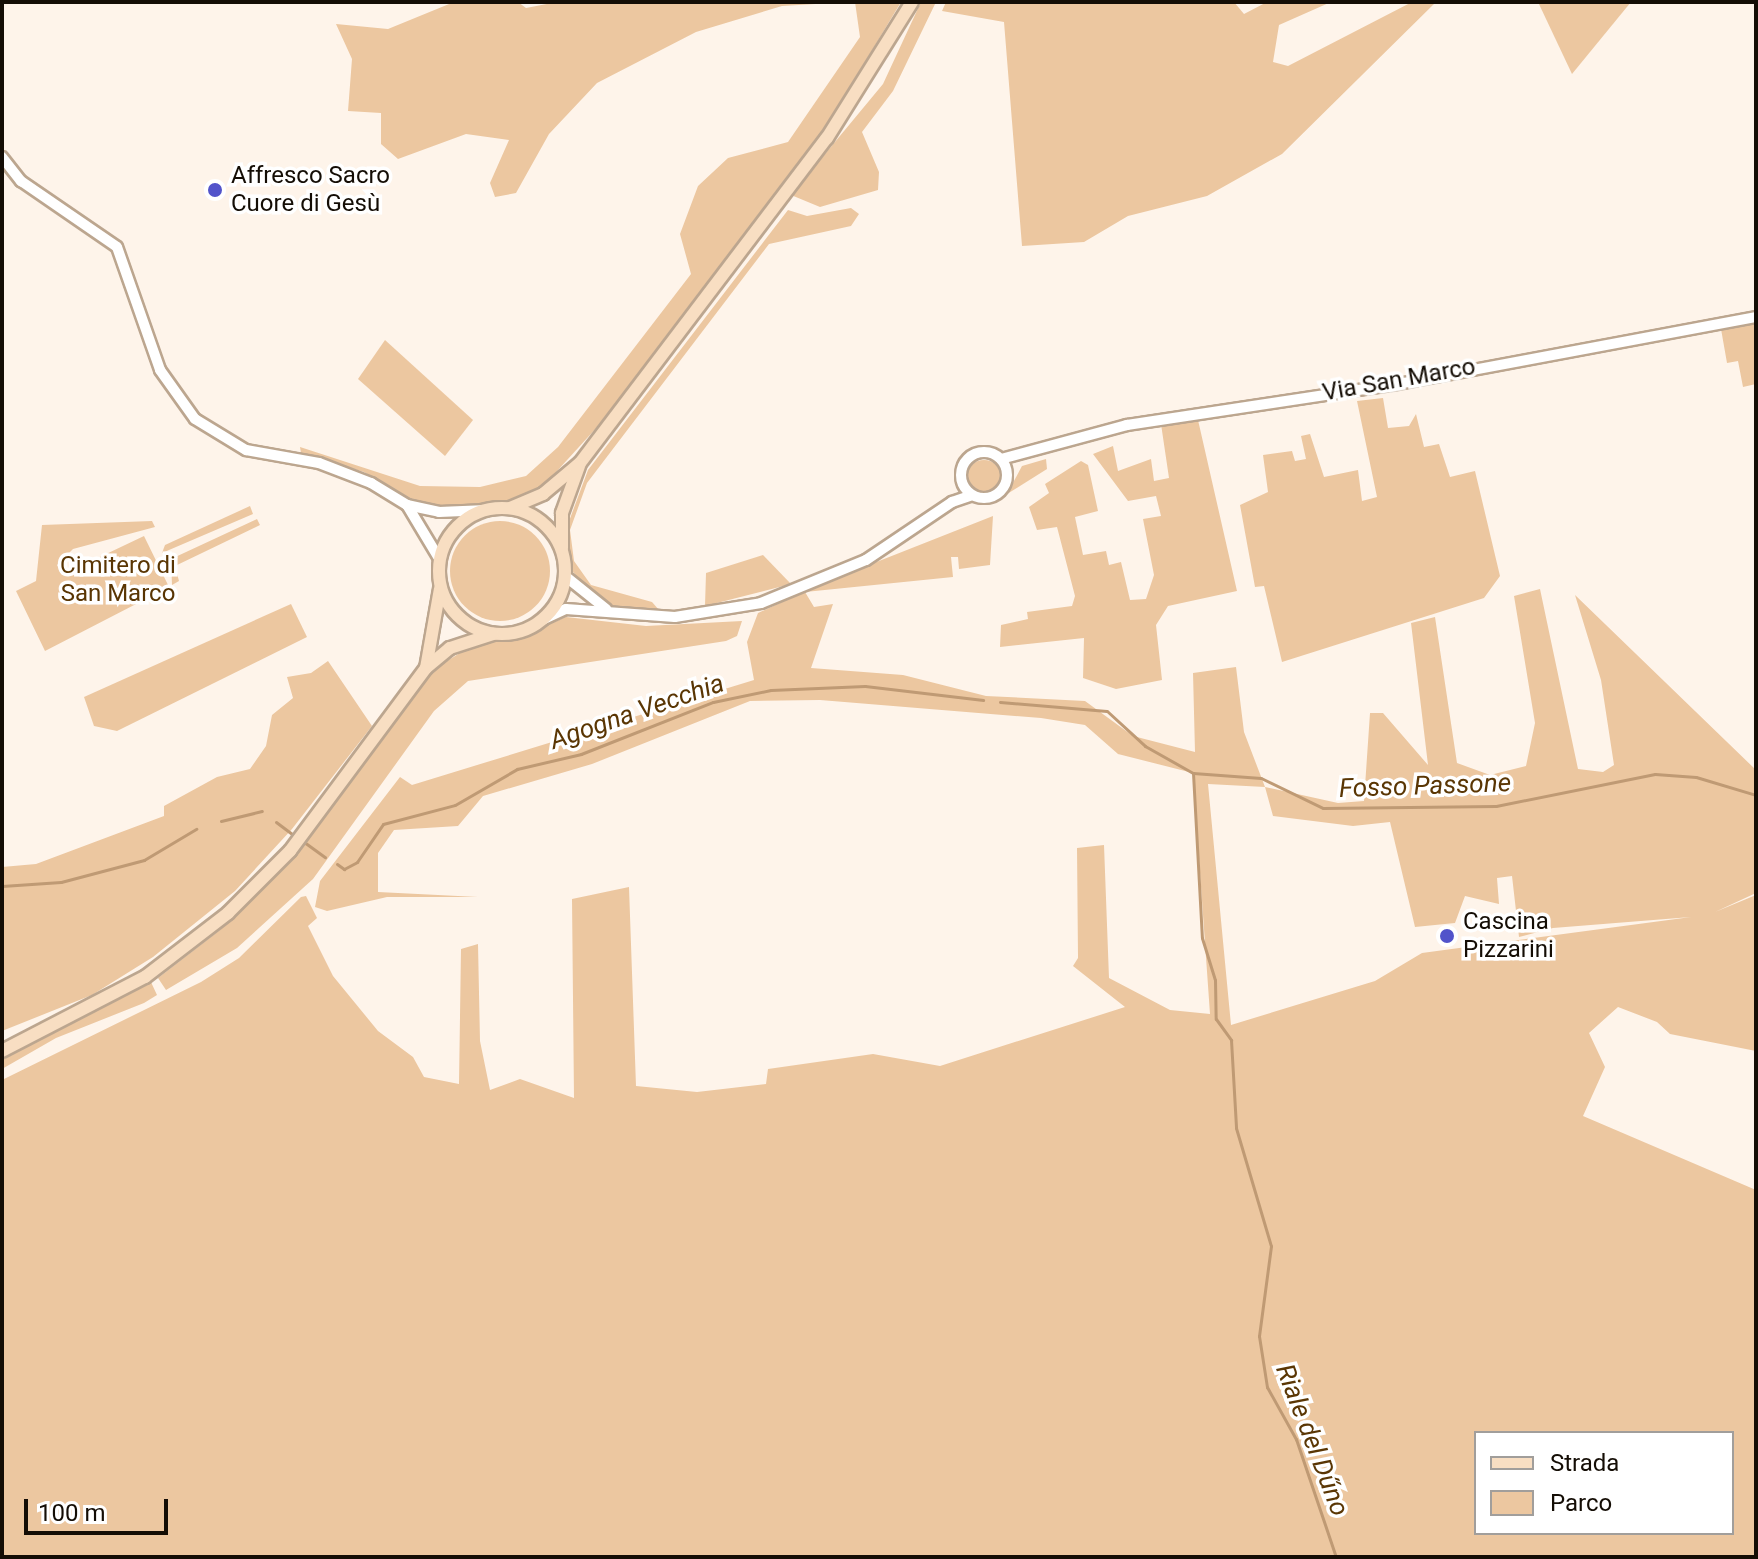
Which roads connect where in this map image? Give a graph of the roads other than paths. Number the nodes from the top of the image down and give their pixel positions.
1 (912, 2) edge
2 (2, 157) edge
3 (1756, 317) edge
4 (1044, 450) junction
5 (1001, 459) junction
6 (580, 463) junction
7 (1007, 478) junction
8 (962, 481) junction
9 (972, 495) junction
10 (952, 502) junction
11 (407, 505) junction
12 (510, 508) junction
13 (487, 510) junction
14 (562, 551) junction
15 (440, 560) junction
16 (565, 576) junction
17 (440, 585) junction
18 (607, 610) junction
19 (542, 620) junction
20 (493, 634) junction
21 (426, 668) junction
22 (2, 1051) edge

1 - 6 main road
2 - 11 street
3 - 4 street, Via San Marco
4 - 5 street, Via San Marco
4 - 7 street, Via San Marco
5 - 7 street
5 - 8 street
6 - 12 main road
6 - 14 main road
7 - 9 street
8 - 9 street
8 - 10 street
9 - 10 street
10 - 18 street
11 - 13 street
11 - 15 street
12 - 13 main road
12 - 14 main road
13 - 15 main road
14 - 16 main road
15 - 17 main road
16 - 18 street
16 - 19 main road
17 - 20 main road
17 - 21 main road
18 - 19 street
19 - 20 main road
20 - 21 main road
21 - 22 main road

